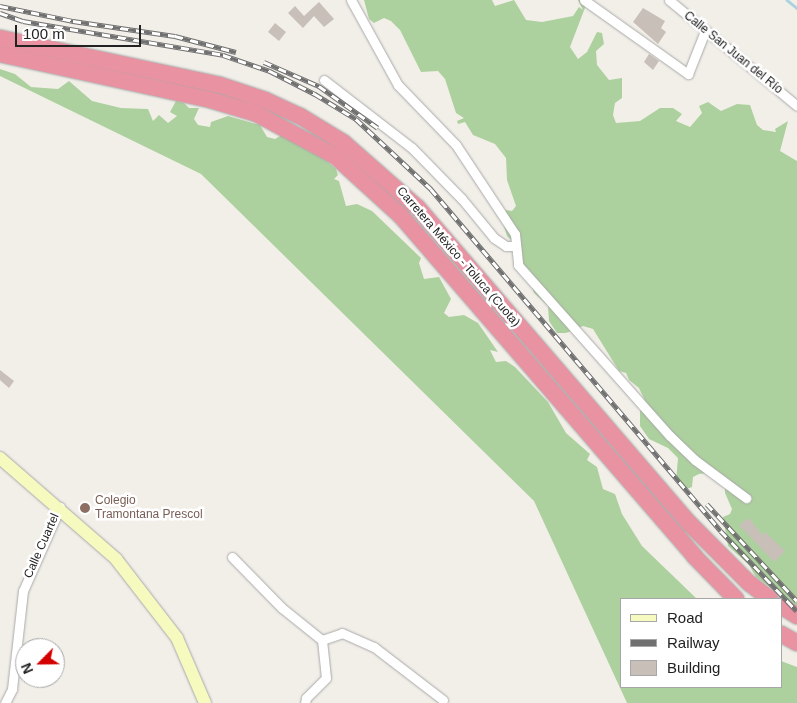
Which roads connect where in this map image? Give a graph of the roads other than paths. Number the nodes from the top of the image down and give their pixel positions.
1 (351, 0) edge
2 (584, 0) edge
3 (669, 0) edge
4 (705, 31) junction
5 (0, 38) edge
6 (0, 54) edge
7 (324, 80) dead end
8 (797, 106) edge
9 (514, 246) junction
10 (0, 458) edge
11 (746, 498) dead end
12 (60, 507) junction
13 (232, 557) dead end
14 (735, 598) edge
15 (769, 598) edge
16 (782, 607) edge
17 (797, 616) edge
18 (782, 635) edge
19 (322, 640) junction
20 (797, 643) edge
21 (443, 700) dead end
22 (5, 703) edge
23 (205, 703) edge
24 (305, 703) edge

1 - 9 street
2 - 4 street
3 - 4 street, Calle San Juan del Río
4 - 8 street, Calle San Juan del Río
5 - 15 highway, Carretera México - Toluca (Cuota)
6 - 14 highway, Carretera México - Toluca (Cuota)
7 - 9 street
9 - 11 street
10 - 12 street
12 - 22 street, Calle Cuartel
12 - 23 street
13 - 19 street
16 - 17 highway
18 - 20 highway
19 - 21 street
19 - 24 street

